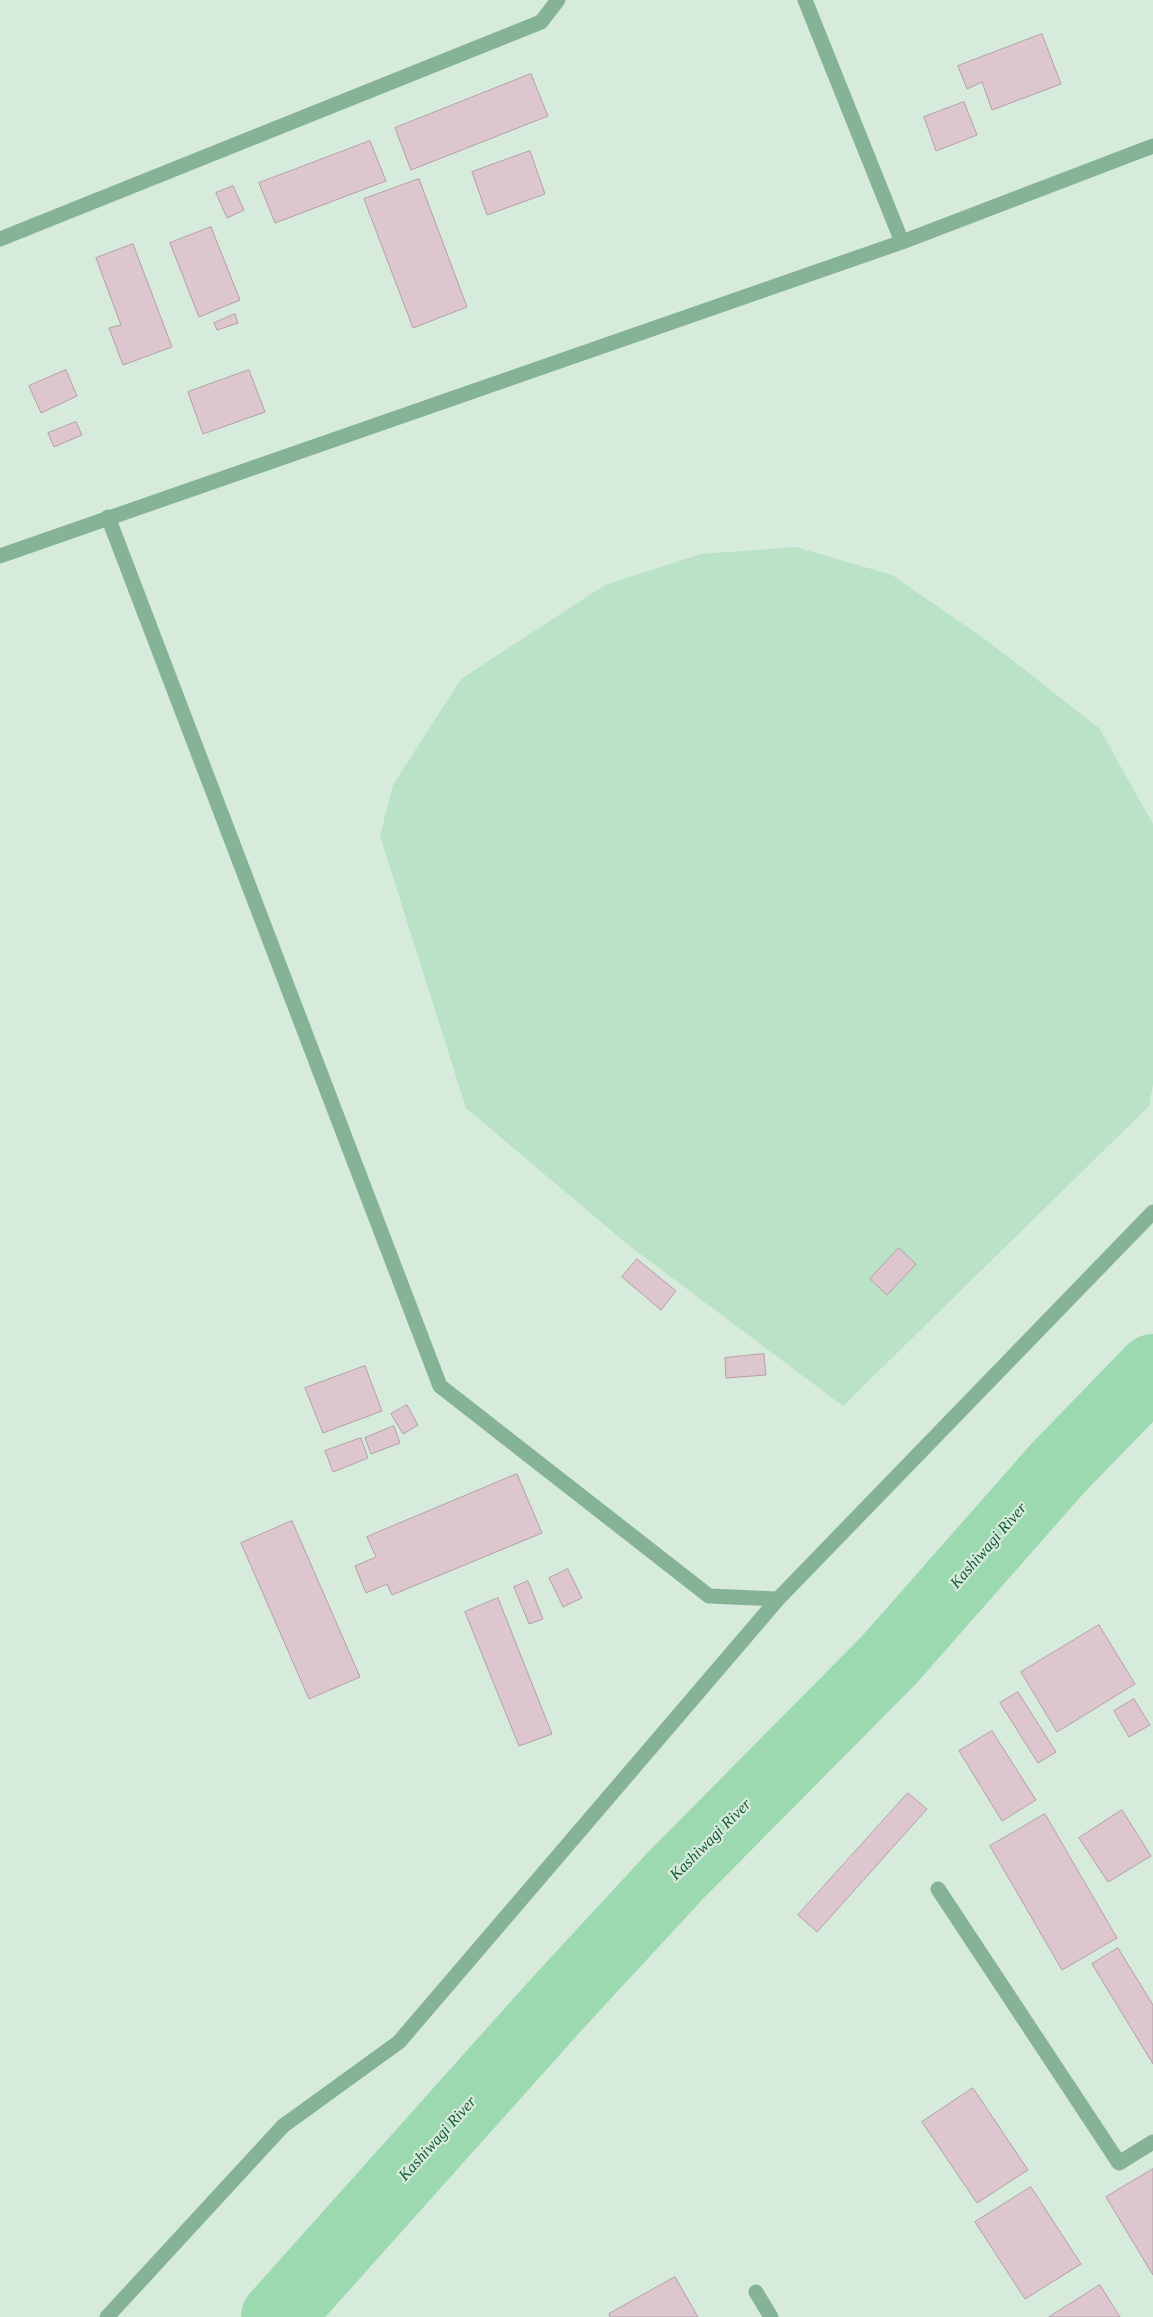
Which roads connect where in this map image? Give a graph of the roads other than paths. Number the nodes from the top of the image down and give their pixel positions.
1 (558, 0) edge
2 (806, 0) edge
3 (1153, 146) edge
4 (0, 239) edge
5 (902, 242) junction
6 (108, 517) junction
7 (0, 556) edge
8 (1153, 1212) edge
9 (778, 1599) junction
10 (938, 1889) dead end
11 (1153, 2142) edge
12 (756, 2292) dead end
13 (107, 2317) edge
14 (771, 2317) edge

1 - 4 street
2 - 5 street
3 - 5 street
5 - 6 street
6 - 7 street
6 - 9 street
8 - 9 street
9 - 13 street
10 - 11 street
12 - 14 street

